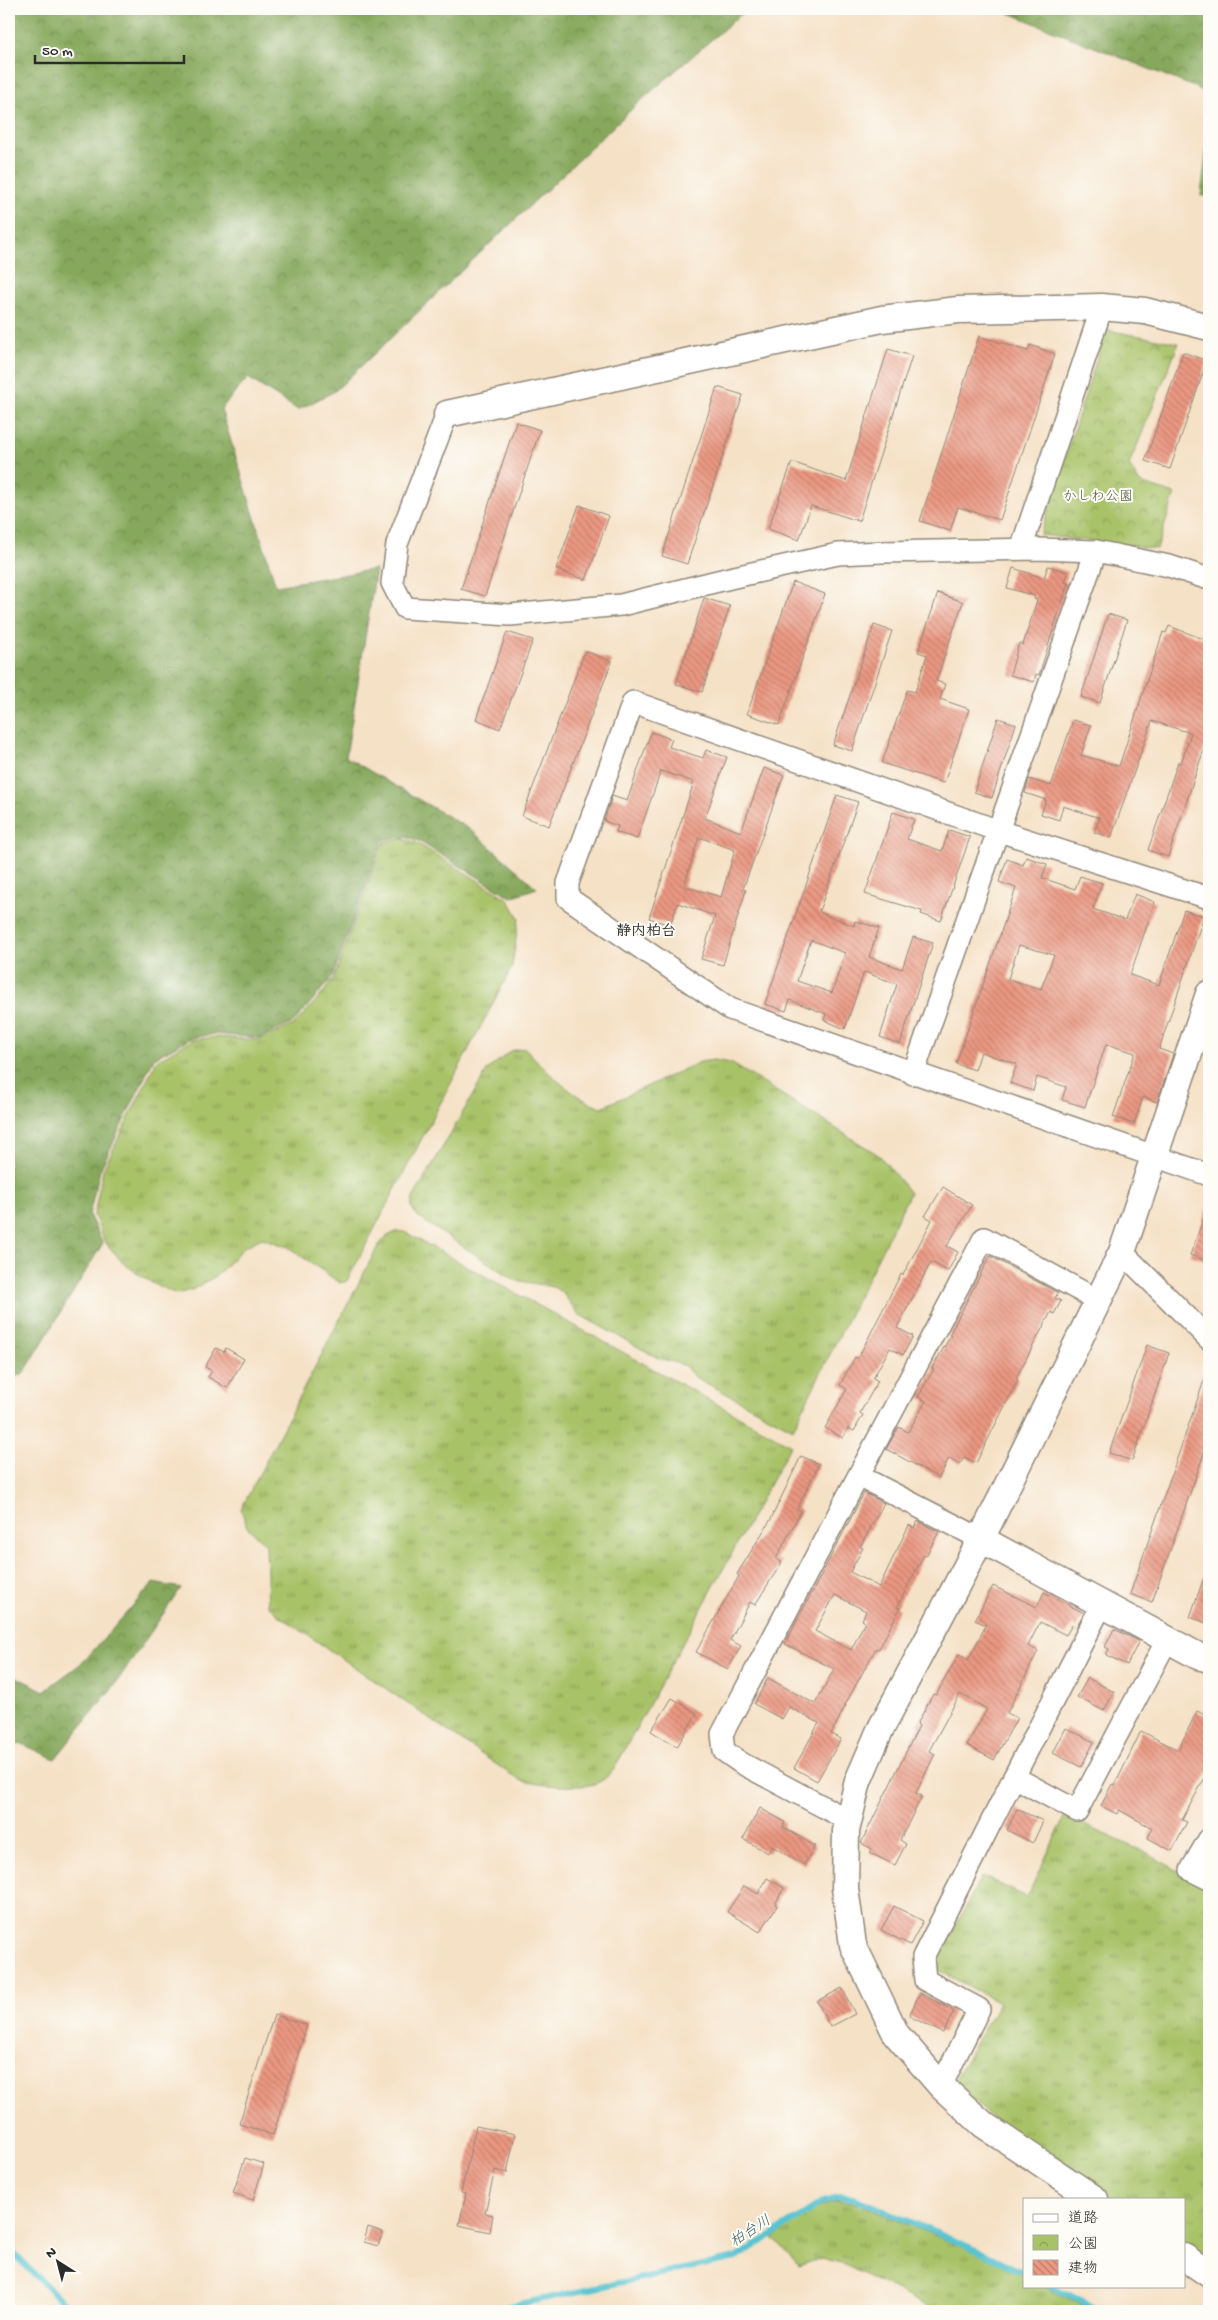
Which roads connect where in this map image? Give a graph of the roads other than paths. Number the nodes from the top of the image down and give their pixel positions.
1 (1102, 307) junction
2 (1209, 326) edge
3 (447, 414) joint
4 (1021, 549) junction
5 (1096, 551) junction
6 (1209, 579) edge
7 (999, 831) junction
8 (1209, 898) edge
9 (1209, 994) edge
10 (913, 1074) junction
11 (1156, 1157) junction
12 (1209, 1175) edge
13 (1122, 1252) junction
14 (1099, 1301) junction
15 (1209, 1339) edge
16 (859, 1476) junction
17 (981, 1539) junction
18 (1102, 1604) junction
19 (1168, 1640) junction
20 (1209, 1659) edge
21 (1014, 1777) junction
22 (848, 1820) junction
23 (1209, 1839) edge
24 (1209, 1879) edge
25 (941, 2086) junction
26 (1094, 2198) edge
27 (1186, 2259) edge
28 (1209, 2274) edge

1 - 2 street
1 - 3 street
1 - 4 street
3 - 4 street
4 - 5 street
5 - 6 street
5 - 7 street
7 - 8 street
7 - 10 street
7 - 10 street
9 - 11 street
10 - 11 street
11 - 12 street
11 - 13 street
13 - 14 street
13 - 15 street
14 - 16 street
14 - 17 street
16 - 17 street
16 - 22 street
17 - 18 street
17 - 22 street
18 - 19 street
18 - 21 street
19 - 20 street
19 - 21 street
21 - 25 street
22 - 25 street
23 - 24 street
25 - 26 street
27 - 28 street

